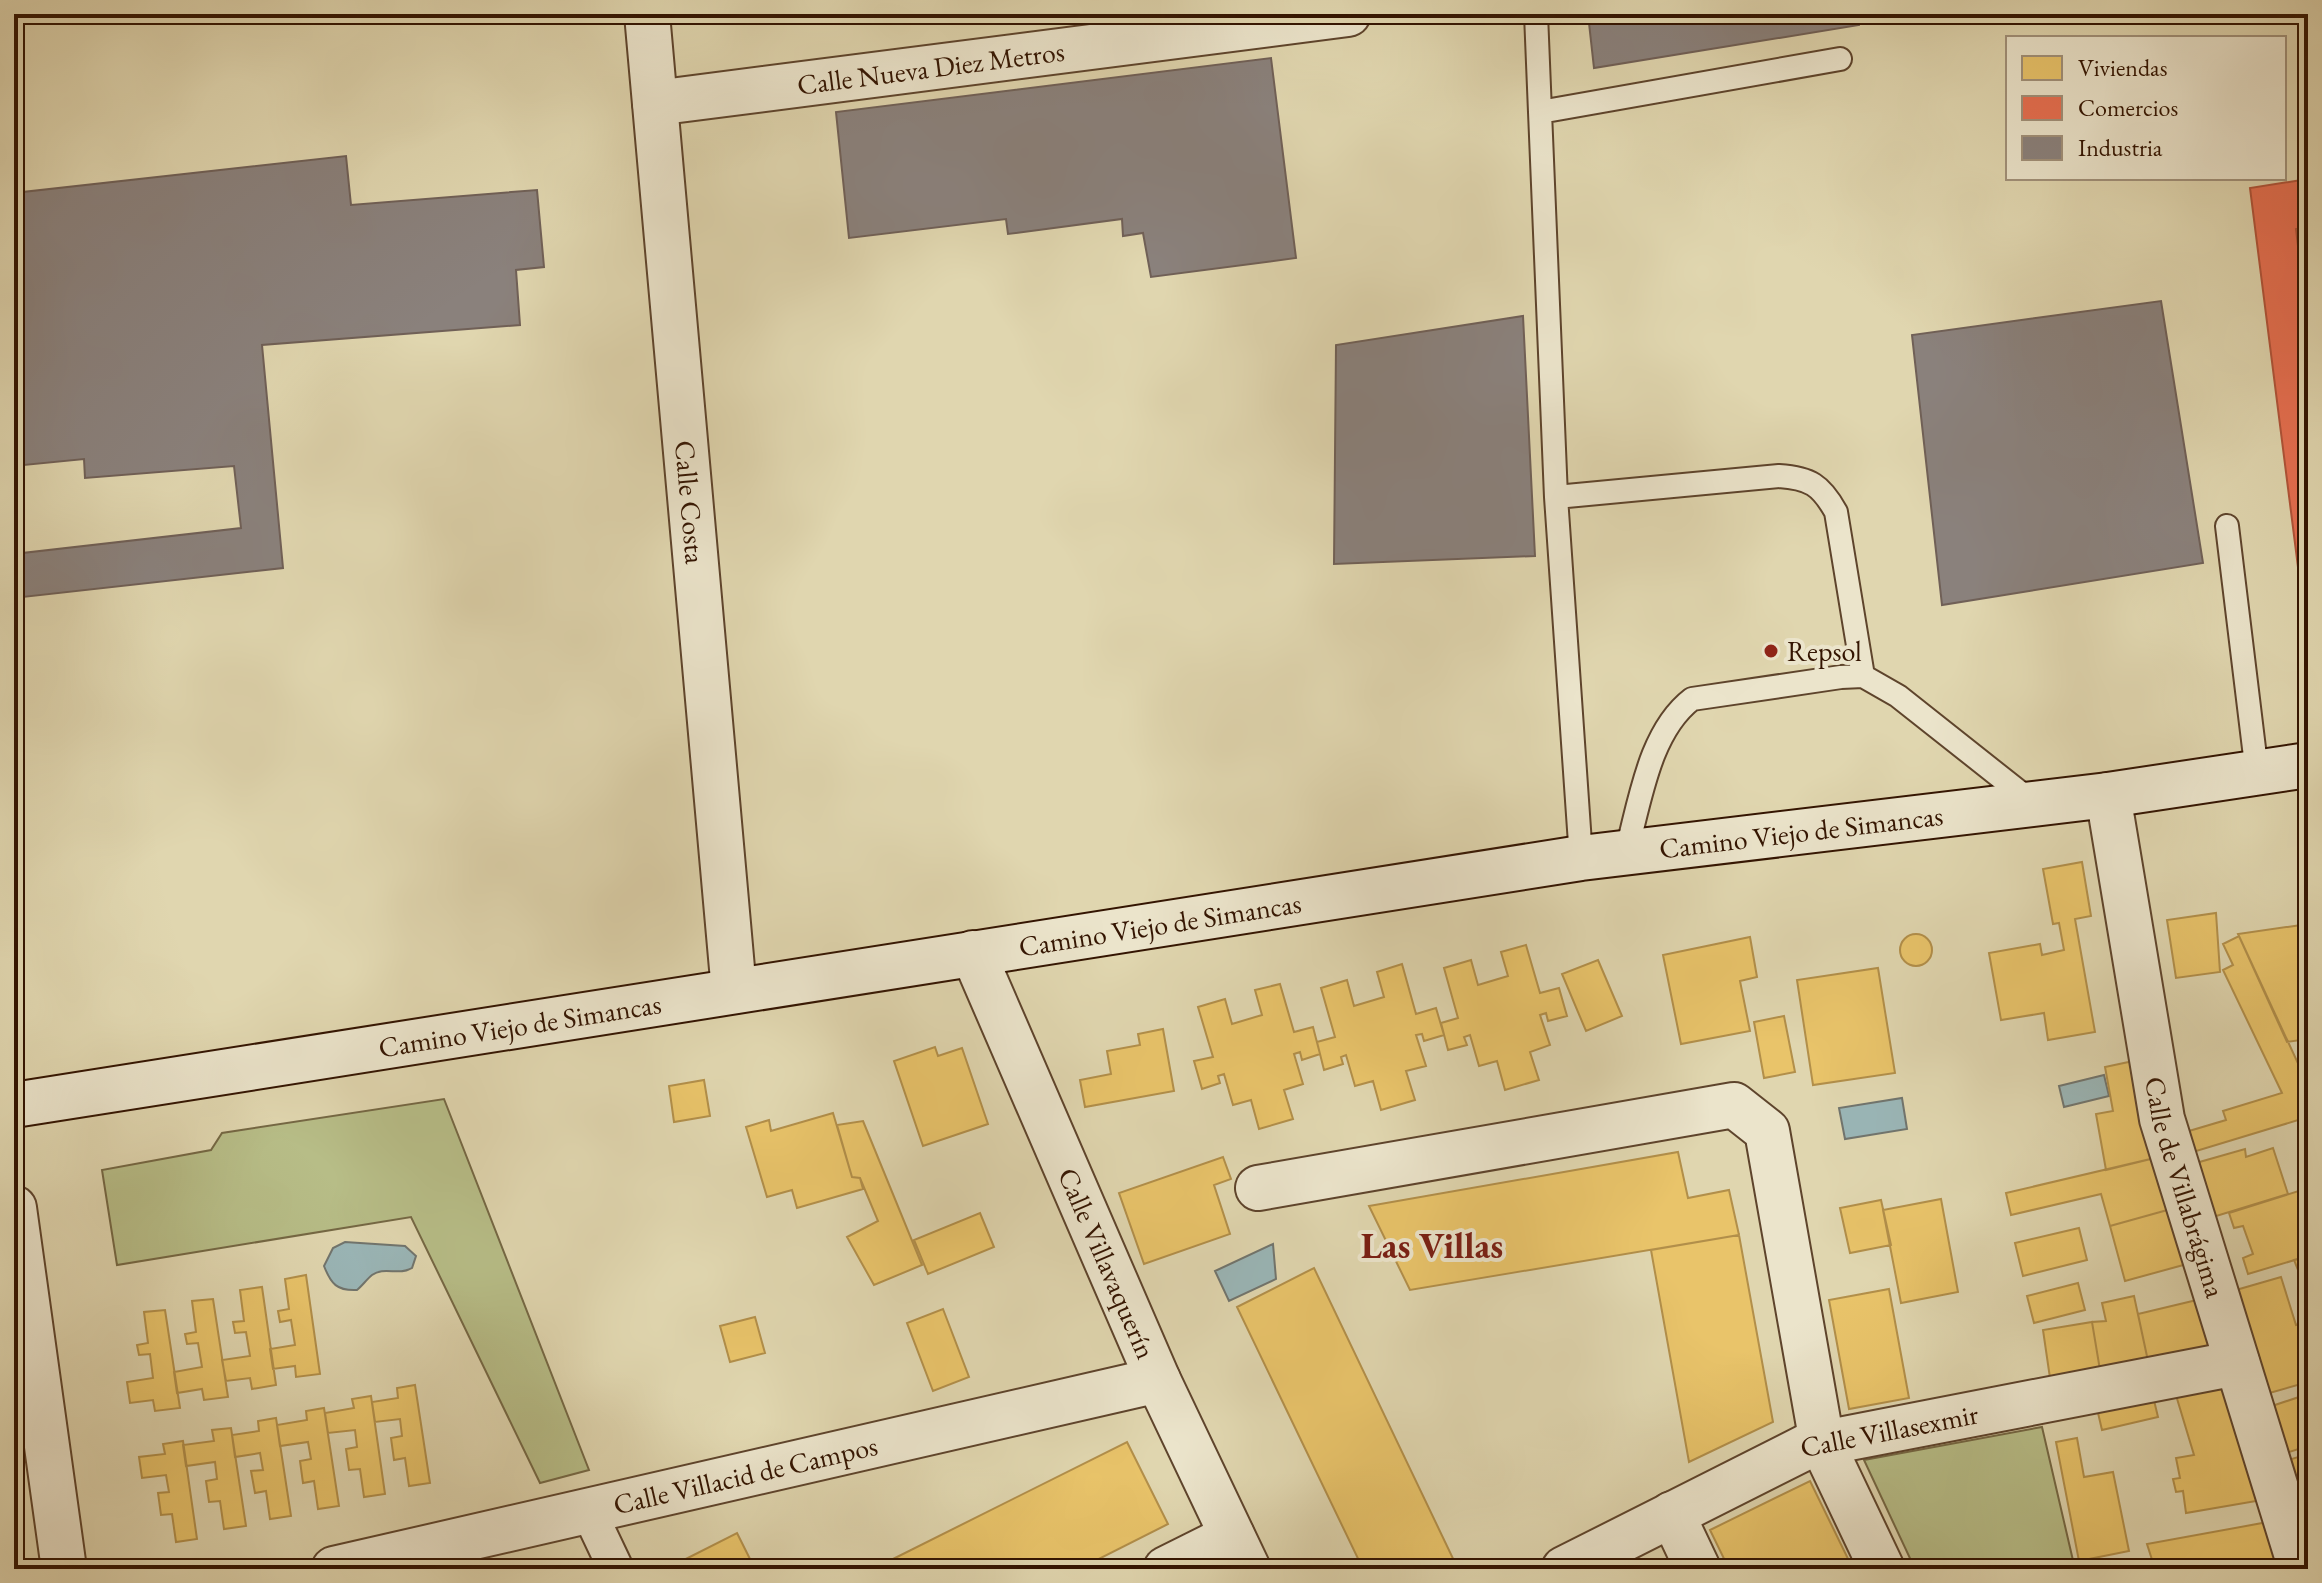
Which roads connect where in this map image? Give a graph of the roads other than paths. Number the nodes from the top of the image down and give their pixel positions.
1 (647, 14) edge
2 (1348, 14) edge
3 (1536, 14) edge
4 (1840, 59) dead end
5 (655, 103) junction
6 (1540, 112) junction
7 (1556, 497) junction
8 (2227, 526) dead end
9 (1863, 676) junction
10 (2308, 765) edge
11 (2257, 773) junction
12 (2108, 795) junction
13 (2035, 804) junction
14 (1626, 853) junction
15 (1581, 858) junction
16 (973, 953) junction
17 (734, 991) junction
18 (14, 1105) edge
19 (1258, 1188) dead end
20 (14, 1208) edge
21 (2237, 1363) junction
22 (1158, 1380) junction
23 (1822, 1443) junction
24 (589, 1512) junction
25 (1672, 1514) junction
26 (1240, 1553) edge
27 (64, 1569) edge
28 (334, 1569) edge
29 (616, 1569) edge
30 (1166, 1569) edge
31 (1564, 1569) edge
32 (1698, 1569) edge
33 (1882, 1569) edge
34 (2301, 1569) edge

1 - 5 street, Calle Costa
2 - 5 street, Calle Nueva Diez Metros
3 - 6 lane
4 - 6 lane
5 - 17 street, Calle Costa
6 - 7 lane
7 - 9 lane
7 - 15 lane
8 - 11 lane
9 - 13 lane
9 - 14 lane
10 - 11 street, Camino Viejo de Simancas
11 - 12 street, Camino Viejo de Simancas
12 - 13 street, Camino Viejo de Simancas
12 - 21 street, Calle de Villabrágima
13 - 14 street, Camino Viejo de Simancas
14 - 15 street, Camino Viejo de Simancas
15 - 16 street, Camino Viejo de Simancas
16 - 17 street, Camino Viejo de Simancas
16 - 22 street, Calle Villavaquerín
17 - 18 street, Camino Viejo de Simancas
19 - 23 street
20 - 27 street
21 - 23 street, Calle Villasexmir
21 - 34 street, Calle de Villabrágima
22 - 24 street, Calle Villacid de Campos
22 - 26 street, Calle Villavaquerín
23 - 25 street, Calle Villasexmir
23 - 33 street
24 - 28 street, Calle Villacid de Campos
24 - 29 street
25 - 31 street, Calle Villasexmir
25 - 32 street
26 - 30 street

